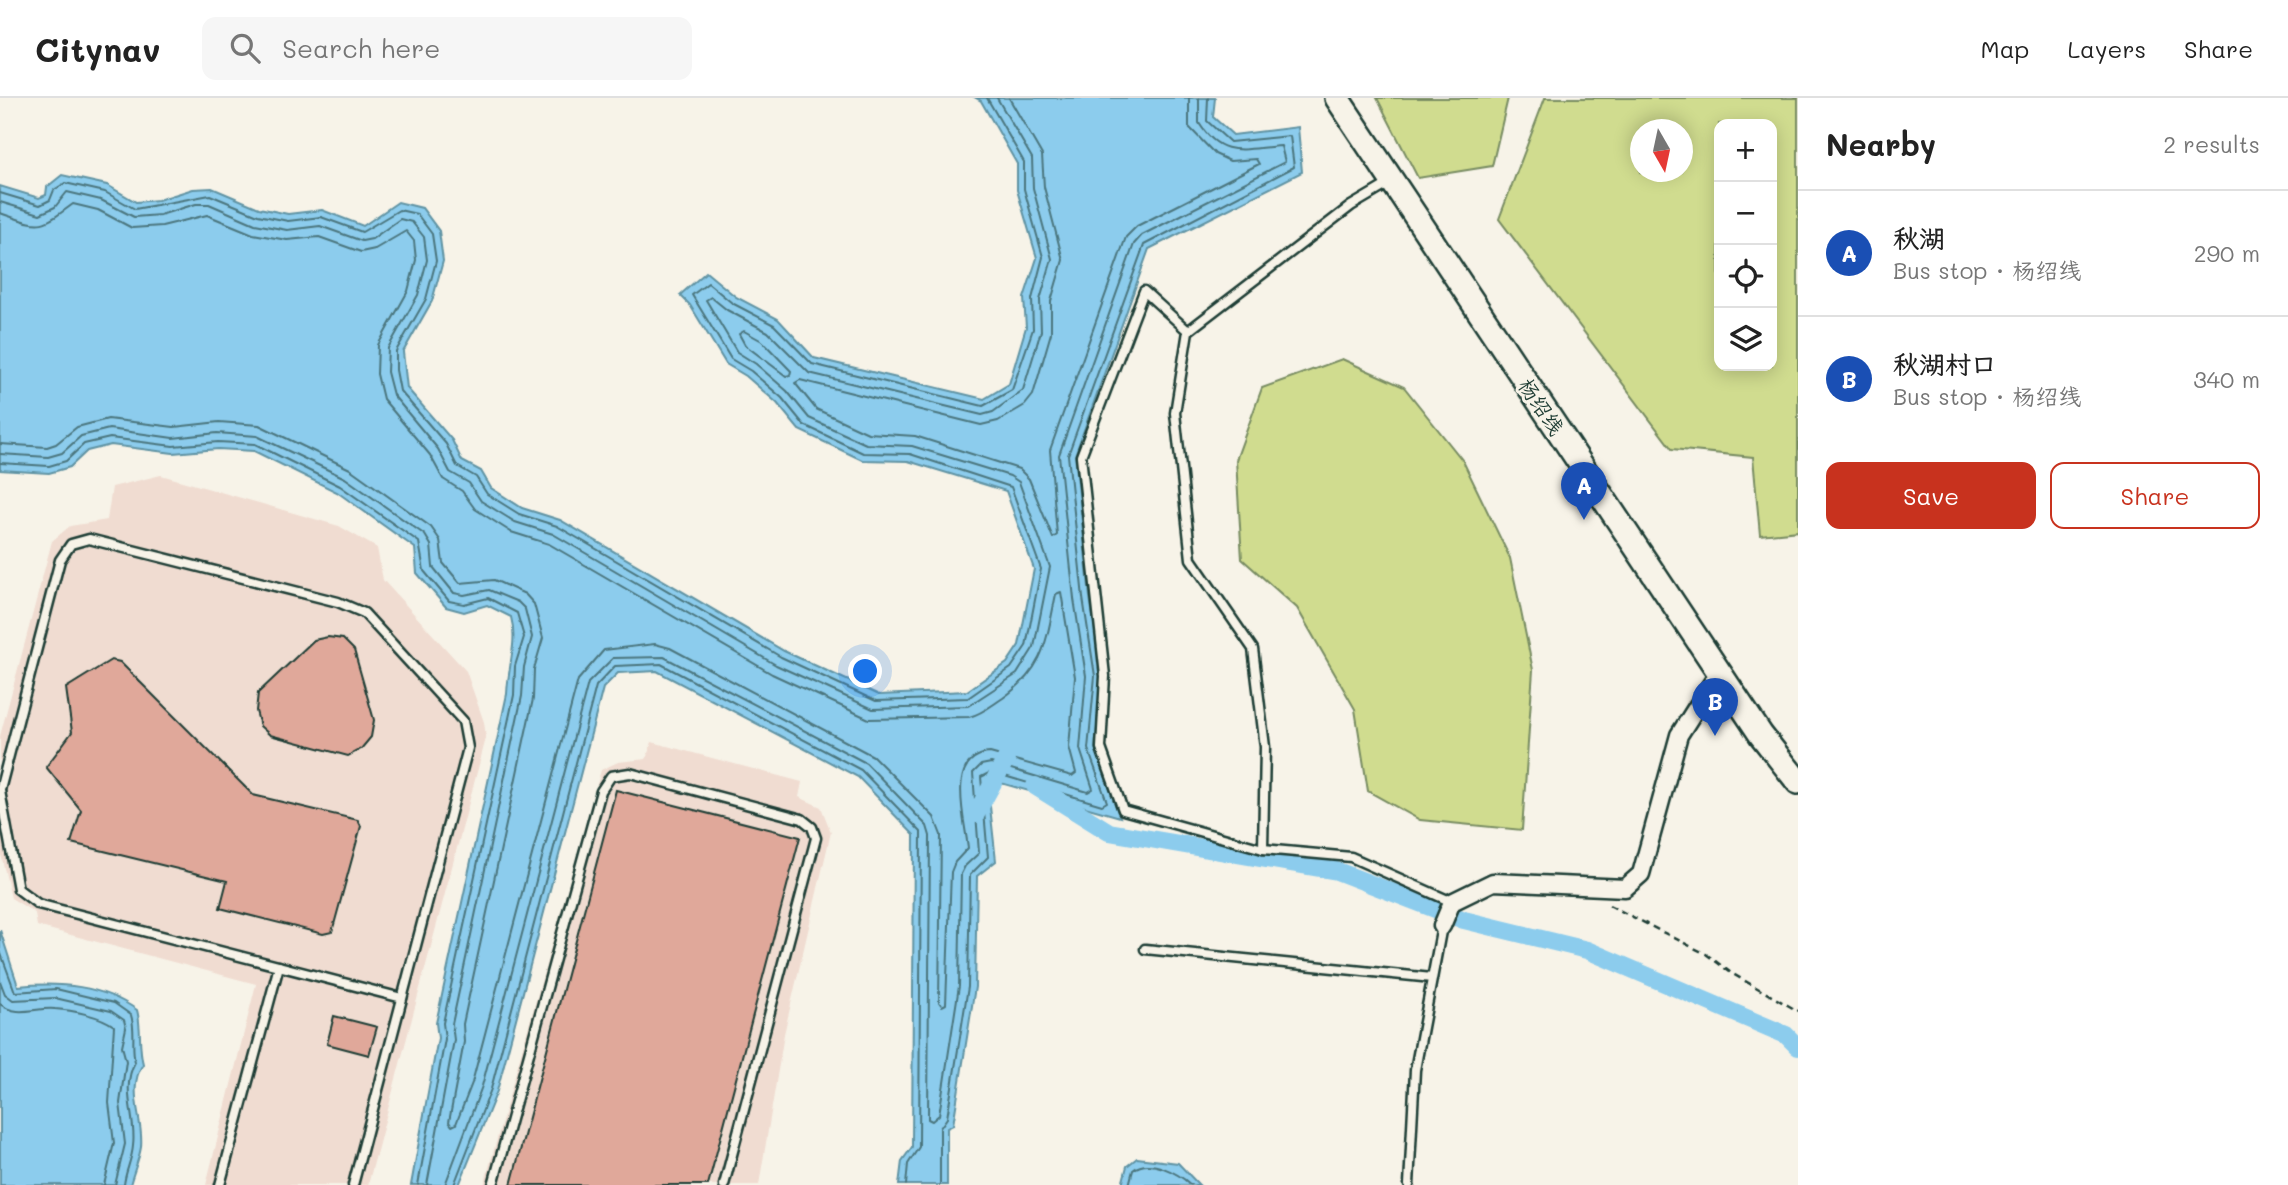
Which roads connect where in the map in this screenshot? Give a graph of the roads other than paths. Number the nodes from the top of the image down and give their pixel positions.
1 (1337, 98) edge
2 (1392, 181) junction
3 (1188, 331) junction
4 (1719, 672) junction
5 (1798, 782) edge
6 (0, 790) edge
7 (1263, 849) junction
8 (1452, 902) junction
9 (1442, 926) joint
10 (1145, 949) dead end
11 (279, 966) junction
12 (1432, 978) junction
13 (402, 998) junction
14 (220, 1185) edge
15 (353, 1185) edge
16 (493, 1185) edge
17 (724, 1185) edge
18 (1409, 1185) edge

1 - 2 main road, 杨绍线
2 - 3 lane
2 - 4 main road, 杨绍线
3 - 7 lane
3 - 7 lane
4 - 5 main road, 杨绍线
4 - 8 street
6 - 11 lane
6 - 13 lane
7 - 8 lane
8 - 9 street
9 - 12 lane
10 - 12 lane
11 - 13 lane
11 - 14 lane
12 - 18 lane
13 - 15 lane
16 - 17 lane

